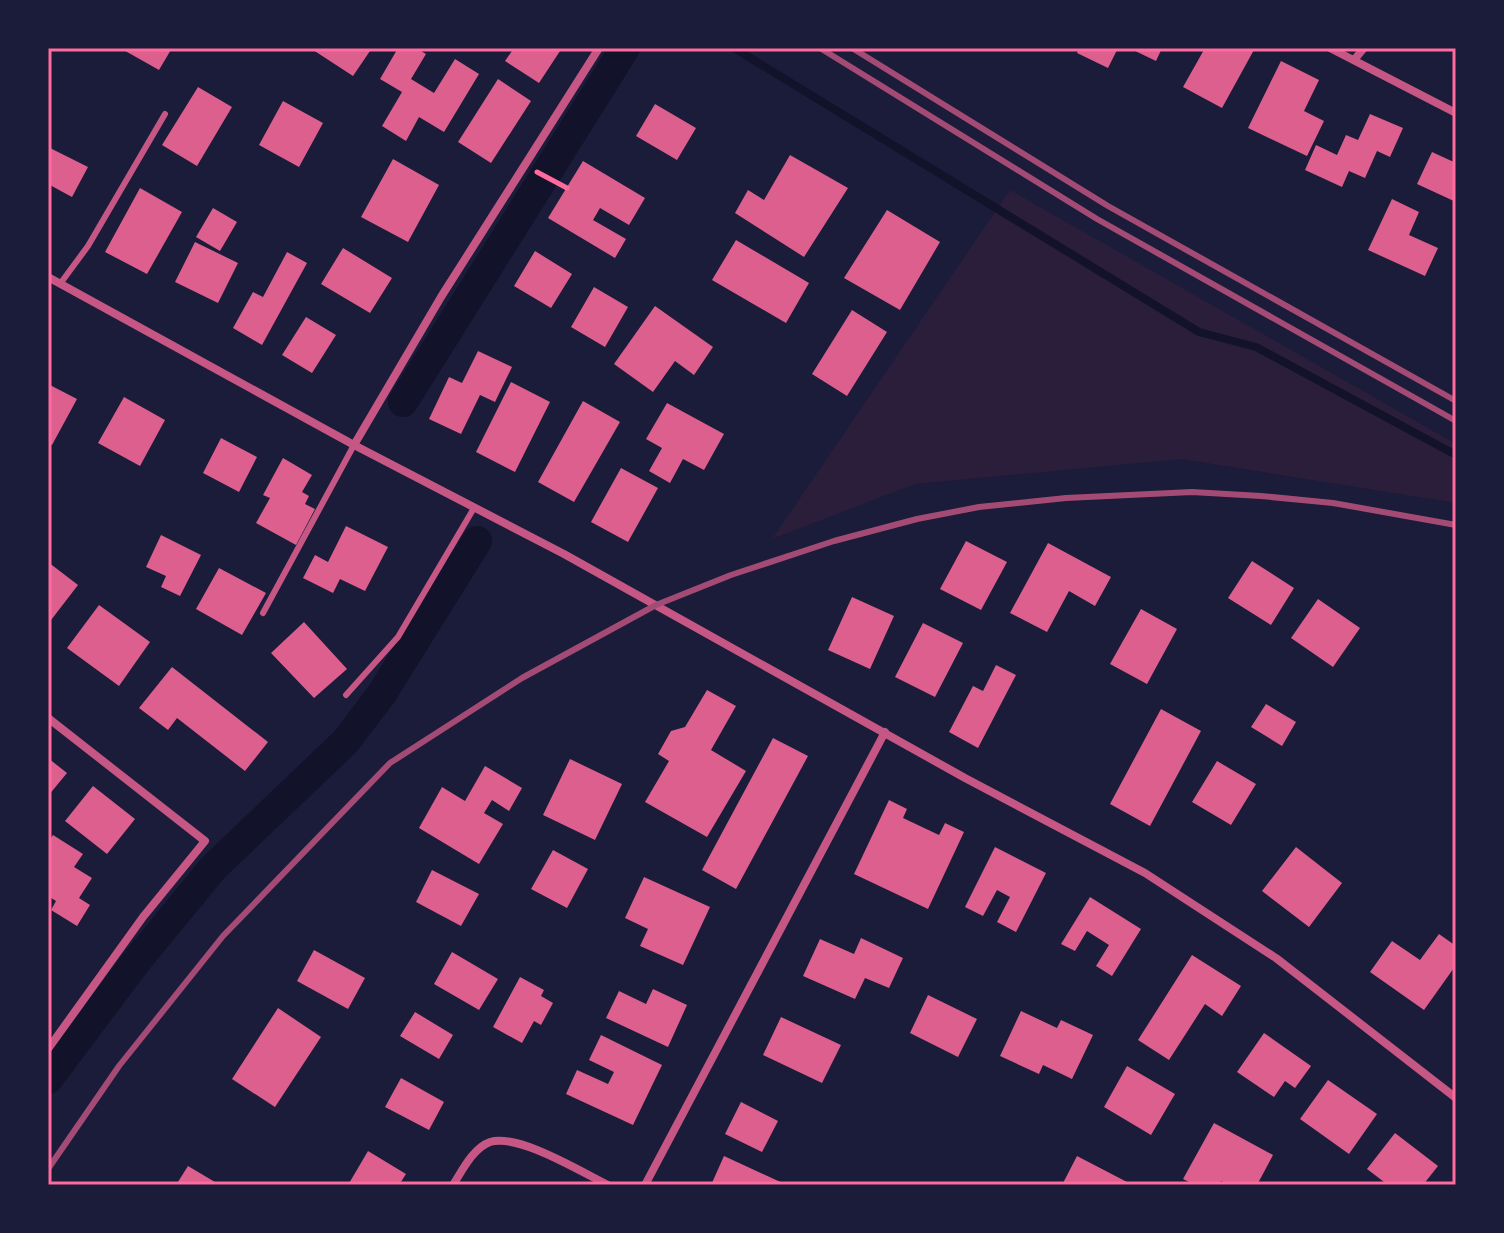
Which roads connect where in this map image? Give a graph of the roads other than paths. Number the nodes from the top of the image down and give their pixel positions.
1 (599, 48) edge
2 (1330, 48) edge
3 (1364, 48) edge
4 (1354, 60) junction
5 (1456, 113) edge
6 (165, 114) dead end
7 (48, 277) edge
8 (60, 284) junction
9 (354, 445) junction
10 (474, 508) junction
11 (263, 613) dead end
12 (346, 695) dead end
13 (48, 718) edge
14 (885, 732) junction
15 (48, 1049) edge
16 (1456, 1098) edge
17 (453, 1185) edge
18 (608, 1185) edge
19 (645, 1185) edge

1 - 9 street
2 - 4 street
3 - 4 street
4 - 5 street
6 - 8 lane
7 - 8 street
8 - 9 street
9 - 10 street
9 - 11 lane
10 - 12 lane
10 - 14 street
13 - 15 street
14 - 16 street
14 - 19 street
17 - 18 street

